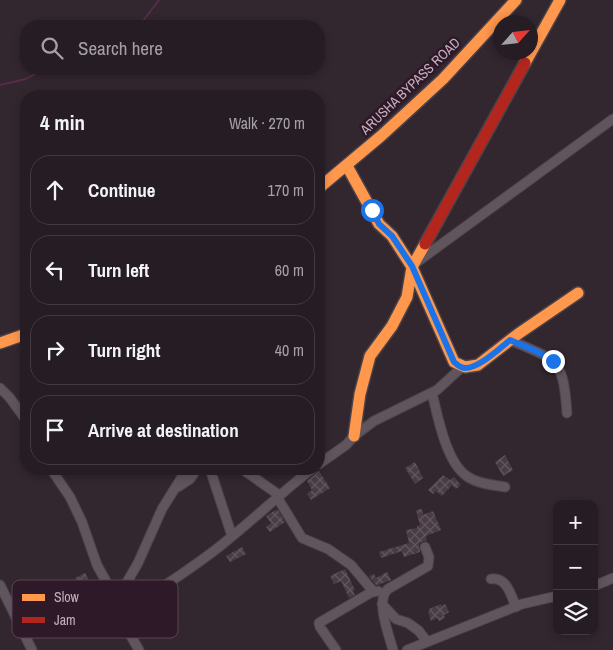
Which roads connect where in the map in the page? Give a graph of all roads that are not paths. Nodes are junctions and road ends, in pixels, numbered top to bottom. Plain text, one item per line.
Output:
1 (516, 0) edge
2 (560, 0) edge
3 (613, 119) edge
4 (347, 166) junction
5 (325, 183) edge
6 (412, 266) junction
7 (578, 293) dead end
8 (20, 336) edge
9 (510, 340) junction
10 (0, 343) edge
11 (461, 368) junction
12 (0, 388) edge
13 (432, 393) junction
14 (20, 410) edge
15 (567, 413) dead end
16 (354, 436) junction
17 (325, 460) edge
18 (55, 475) edge
19 (183, 475) edge
20 (193, 475) edge
21 (212, 475) edge
22 (250, 475) edge
23 (304, 475) edge
24 (506, 487) dead end
25 (174, 490) junction
26 (278, 496) junction
27 (232, 536) junction
28 (425, 547) dead end
29 (613, 578) edge
30 (491, 579) dead end
31 (105, 580) edge
32 (128, 580) edge
33 (174, 580) edge
34 (598, 584) edge
35 (0, 585) edge
36 (373, 591) junction
37 (384, 592) junction
38 (553, 597) edge
39 (382, 604) junction
40 (516, 607) junction
41 (12, 609) edge
42 (26, 638) edge
43 (132, 638) edge
44 (427, 642) junction
45 (32, 650) edge
46 (139, 650) edge
47 (336, 650) edge
48 (392, 650) edge
49 (406, 650) edge

1 - 4 street, ARUSHA BYPASS ROAD
2 - 6 street
3 - 6 street
4 - 5 street, ARUSHA BYPASS ROAD
4 - 6 street
6 - 11 street
6 - 16 street
7 - 9 street
8 - 10 street
9 - 11 street
9 - 15 street
11 - 13 street
12 - 14 street
13 - 16 street
13 - 24 street
16 - 17 street
18 - 31 street
19 - 25 street
20 - 25 street
21 - 27 street
22 - 26 street
23 - 26 street
25 - 32 street
26 - 27 street
26 - 36 street
27 - 33 street
28 - 37 street
29 - 34 street
30 - 40 street
35 - 41 street
36 - 37 street
36 - 47 street
37 - 39 street
38 - 40 street
39 - 44 street
39 - 48 street
40 - 44 street
42 - 45 street
43 - 46 street
44 - 49 street

